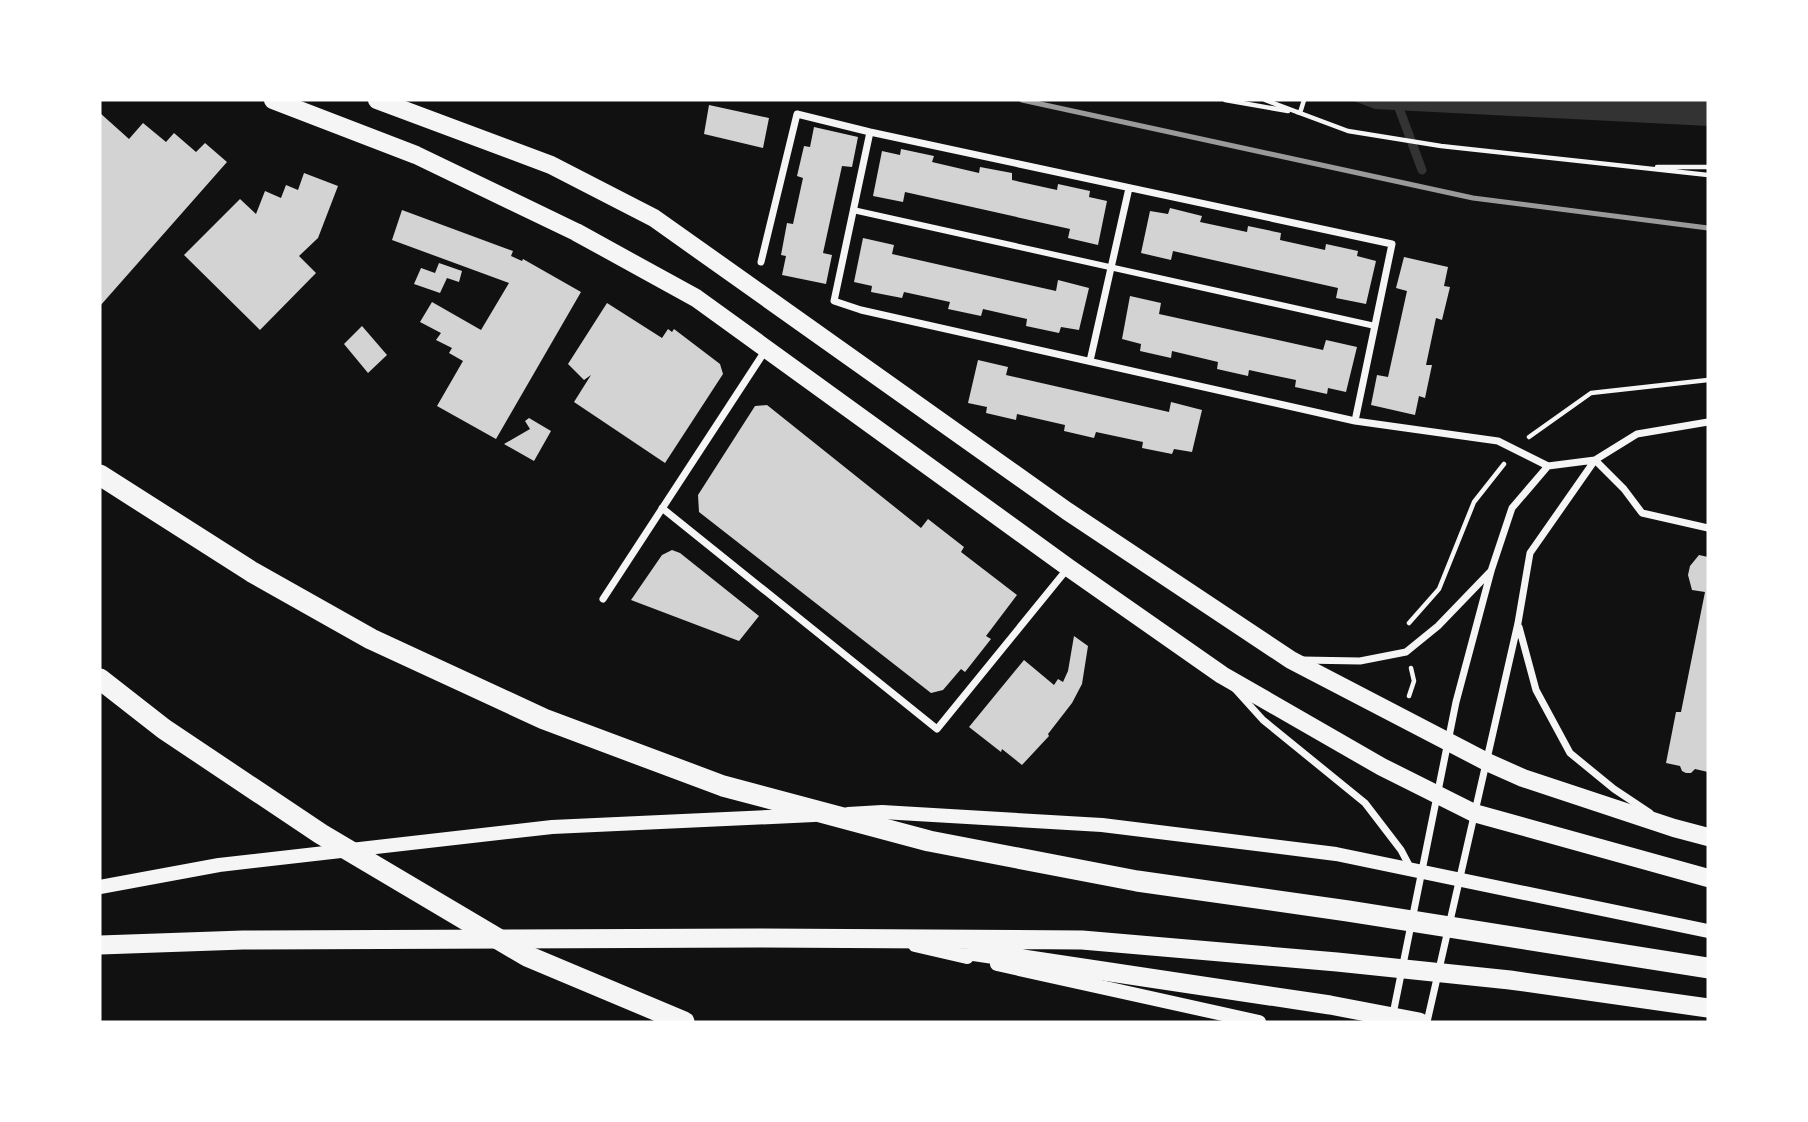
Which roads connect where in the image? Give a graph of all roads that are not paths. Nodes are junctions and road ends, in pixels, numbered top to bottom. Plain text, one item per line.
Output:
1 (273, 100) edge
2 (377, 100) edge
3 (870, 132) junction
4 (1129, 188) junction
5 (853, 211) junction
6 (761, 262) dead end
7 (1111, 268) junction
8 (1375, 326) junction
9 (767, 348) junction
10 (1090, 361) junction
11 (1355, 421) junction
12 (1708, 422) edge
13 (1594, 460) junction
14 (1548, 466) junction
15 (100, 475) edge
16 (662, 508) junction
17 (1708, 528) edge
18 (1069, 568) junction
19 (1491, 571) junction
20 (603, 599) dead end
21 (1518, 624) junction
22 (1291, 660) junction
23 (1222, 675) junction
24 (100, 678) edge
25 (1448, 741) junction
26 (1487, 762) junction
27 (1437, 794) junction
28 (1474, 813) junction
29 (1674, 828) junction
30 (1708, 837) edge
31 (1708, 878) edge
32 (1419, 886) junction
33 (100, 887) edge
34 (1708, 931) edge
35 (890, 939) junction
36 (100, 945) edge
37 (1708, 968) edge
38 (1708, 1009) edge
39 (684, 1022) edge
40 (1259, 1022) edge
41 (1391, 1022) edge
42 (1419, 1022) edge
43 (1427, 1022) edge

1 - 9 main road
2 - 22 main road
3 - 4 street
3 - 5 street
3 - 6 street
4 - 7 street
4 - 8 street
5 - 7 street
5 - 10 street
7 - 8 street
7 - 10 street
8 - 11 street
9 - 16 street
9 - 18 main road
10 - 11 street
11 - 14 street
12 - 13 street
13 - 14 street
13 - 17 street
13 - 21 street
14 - 19 street
15 - 37 highway
16 - 18 street
16 - 20 street
18 - 23 main road
19 - 22 street
19 - 25 street
21 - 26 street
21 - 29 street
22 - 25 main road
23 - 27 main road
23 - 32 street
24 - 39 highway
25 - 26 main road
25 - 27 street
26 - 28 street
26 - 29 main road
27 - 28 main road
27 - 32 street
28 - 31 main road
28 - 43 street
29 - 30 main road
32 - 41 street
33 - 34 main road
35 - 36 highway
35 - 38 highway
35 - 40 main road
35 - 42 highway

